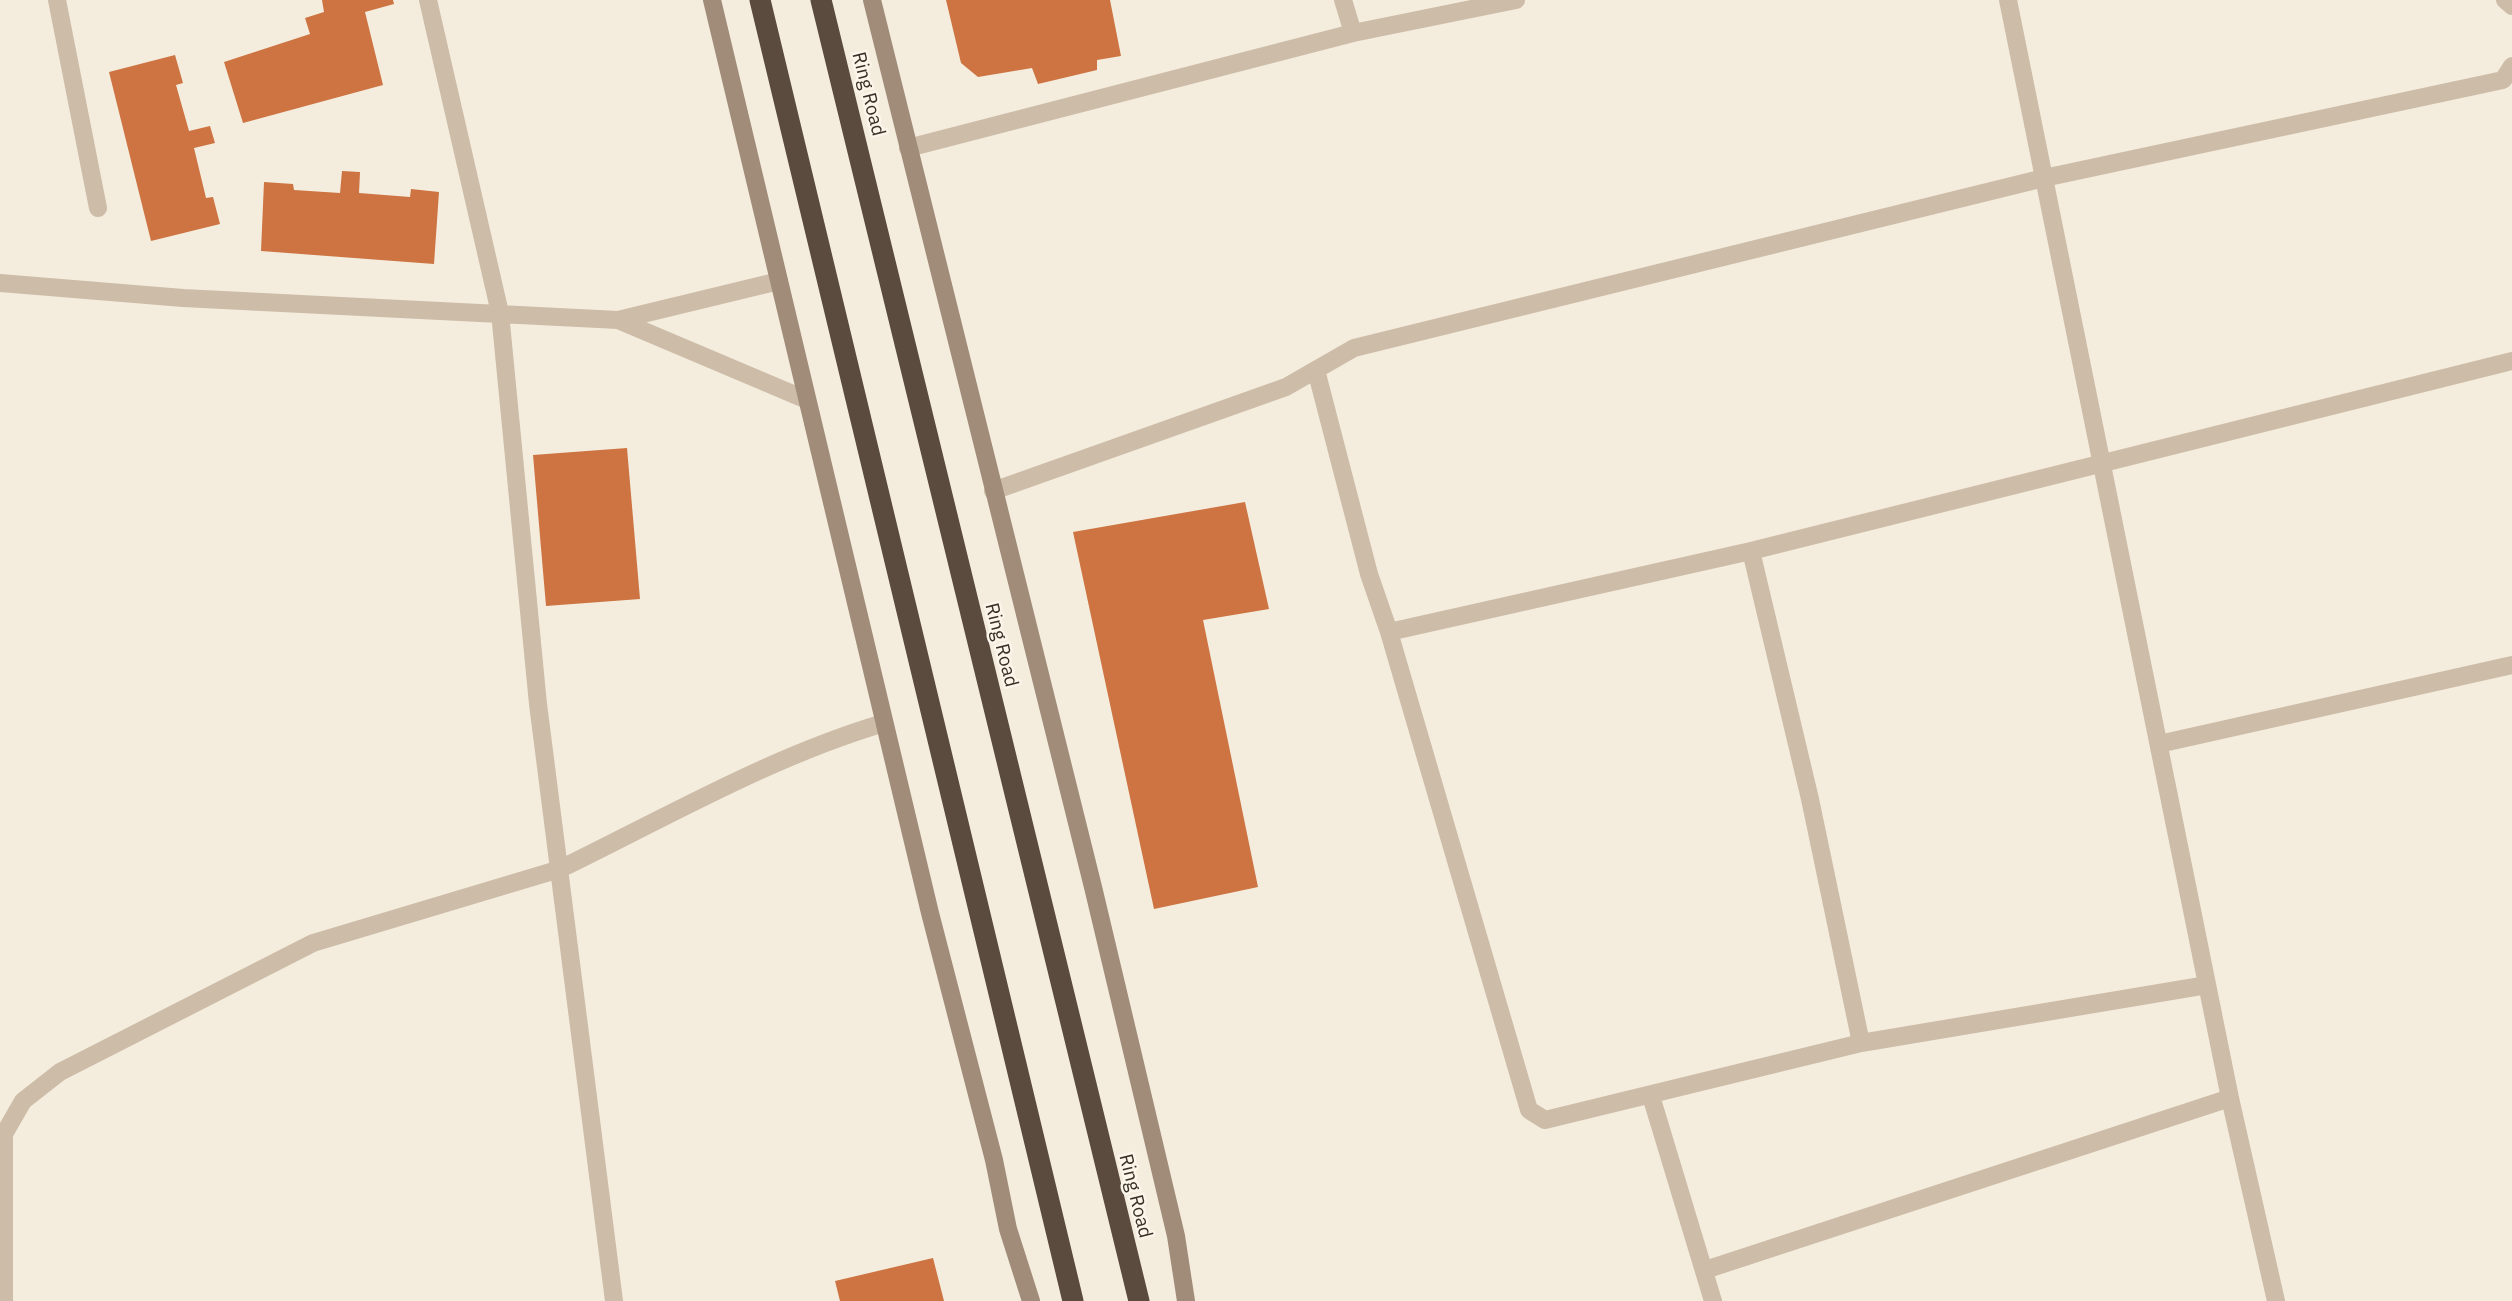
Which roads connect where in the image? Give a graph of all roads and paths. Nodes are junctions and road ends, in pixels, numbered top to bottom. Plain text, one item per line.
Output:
1 (57, 0) edge
2 (428, 0) edge
3 (712, 0) edge
4 (760, 0) edge
5 (821, 0) edge
6 (872, 0) edge
7 (1343, 0) edge
8 (1516, 0) edge
9 (2008, 0) edge
10 (2505, 0) edge
11 (2512, 6) edge
12 (1353, 33) junction
13 (2509, 80) edge
14 (908, 148) junction
15 (2044, 178) junction
16 (98, 208) dead end
17 (779, 281) junction
18 (0, 283) edge
19 (500, 313) junction
20 (618, 320) junction
21 (2512, 361) edge
22 (1317, 370) junction
23 (807, 400) junction
24 (2102, 465) junction
25 (993, 491) junction
26 (1751, 551) junction
27 (1389, 632) junction
28 (2512, 665) edge
29 (884, 723) junction
30 (2158, 744) junction
31 (560, 869) junction
32 (2207, 985) junction
33 (1861, 1043) junction
34 (1651, 1096) junction
35 (2230, 1098) junction
36 (1705, 1270) junction
37 (4, 1301) edge
38 (614, 1301) edge
39 (1031, 1301) edge
40 (1073, 1301) edge
41 (1139, 1301) edge
42 (1186, 1301) edge
43 (1713, 1301) edge
44 (2276, 1301) edge

1 - 16 street
2 - 19 street
3 - 17 street
4 - 40 highway
5 - 41 highway, Ring Road
6 - 14 street
7 - 12 street
8 - 12 street
9 - 15 street
10 - 11 street
12 - 14 street
13 - 15 street
14 - 25 street
15 - 22 street
15 - 24 street
17 - 20 street
17 - 23 street
18 - 19 street
19 - 20 street
19 - 31 street
20 - 23 street
21 - 24 street
22 - 25 street
22 - 27 street
23 - 29 street
24 - 26 street
24 - 30 street
25 - 42 street
26 - 27 street
26 - 33 street
27 - 34 street
28 - 30 street
29 - 31 street
29 - 39 street
30 - 32 street
31 - 37 street
31 - 38 street
32 - 33 street
32 - 35 street
33 - 34 street
34 - 36 street
35 - 36 street
35 - 44 street
36 - 43 street

